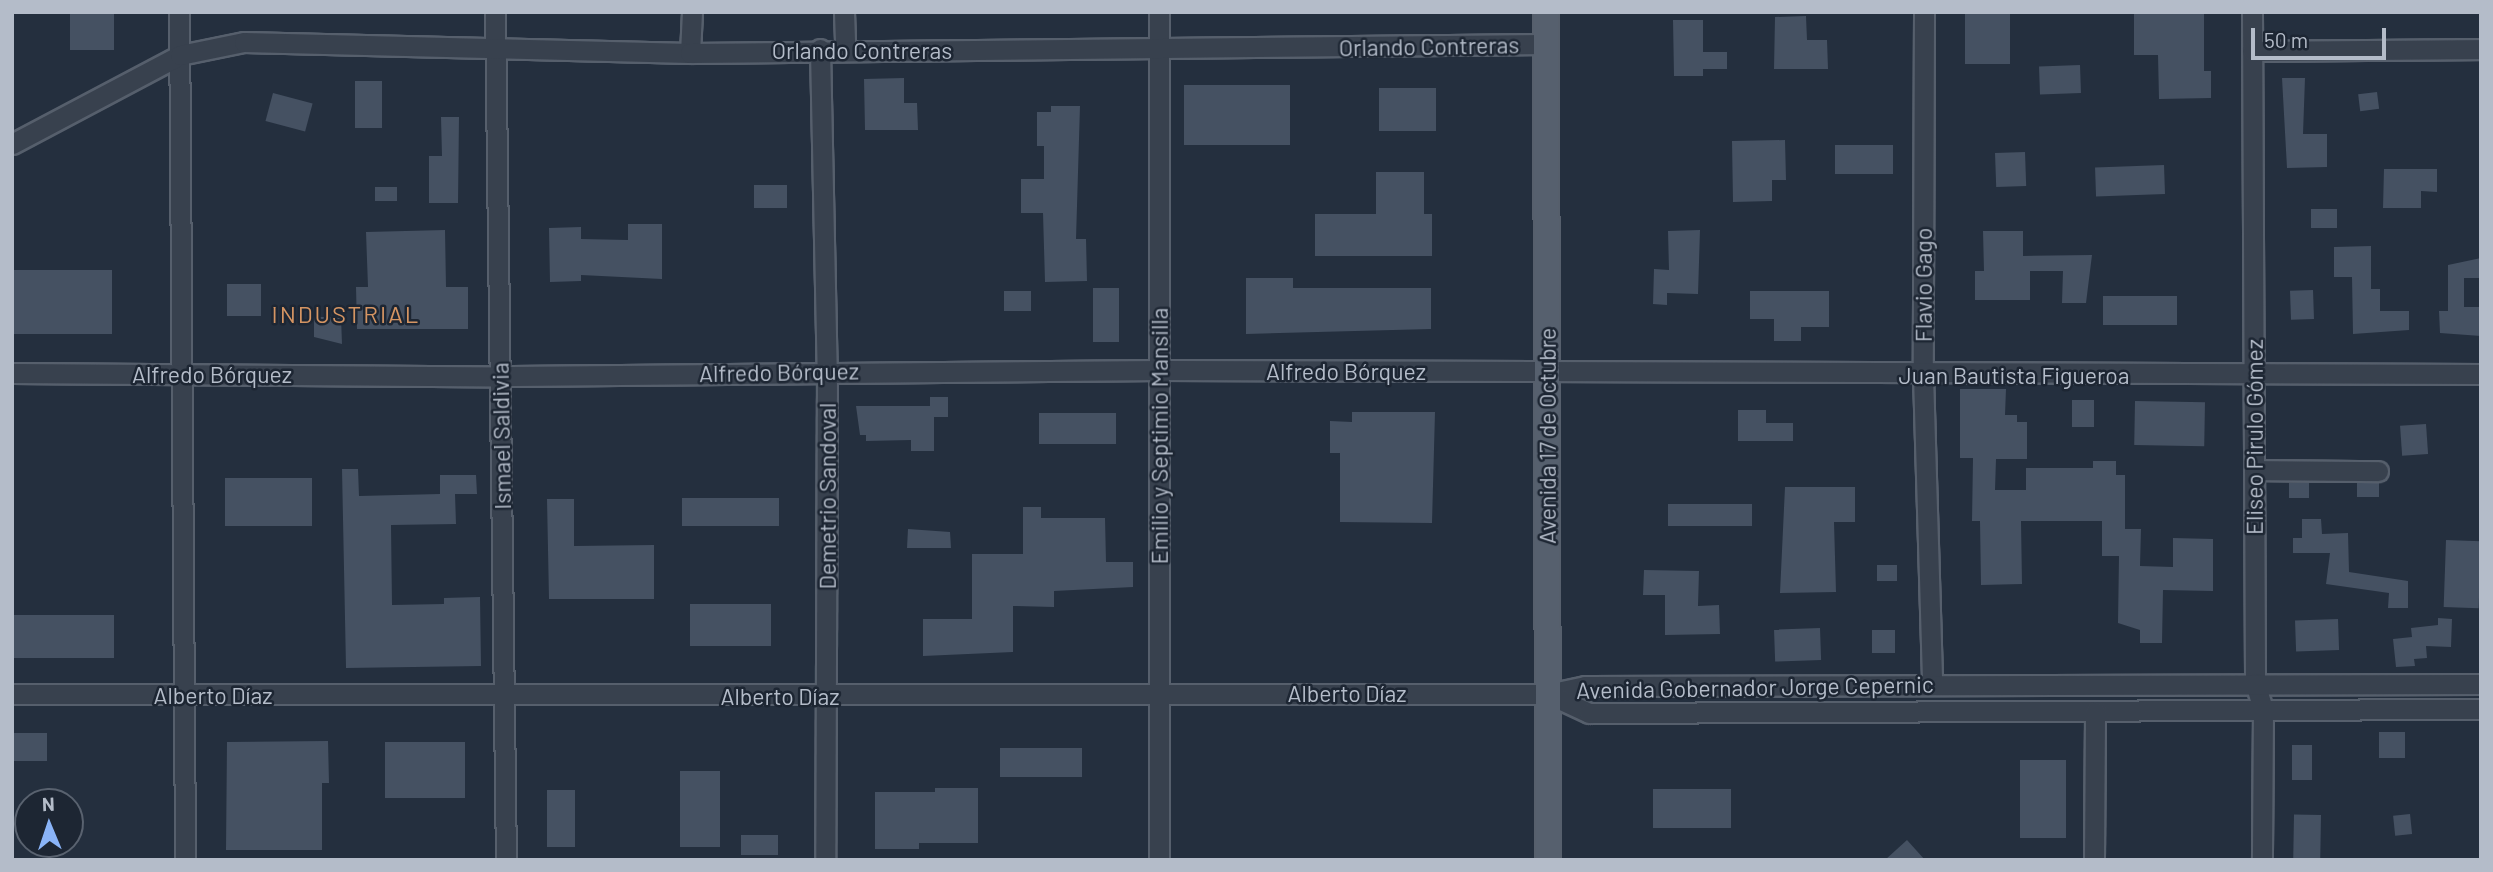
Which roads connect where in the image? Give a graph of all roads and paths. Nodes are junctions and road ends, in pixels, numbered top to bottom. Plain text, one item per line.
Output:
1 (179, 12) edge
2 (495, 12) edge
3 (692, 12) edge
4 (844, 12) edge
5 (1158, 12) edge
6 (1546, 12) edge
7 (1924, 12) edge
8 (2252, 12) edge
9 (1545, 44) junction
10 (496, 47) junction
11 (820, 49) junction
12 (845, 49) junction
13 (2481, 49) edge
14 (1159, 50) junction
15 (2252, 51) junction
16 (690, 53) junction
17 (180, 55) junction
18 (12, 144) edge
19 (1160, 370) junction
20 (827, 372) junction
21 (1547, 372) junction
22 (12, 373) edge
23 (183, 374) junction
24 (2481, 374) edge
25 (1923, 375) junction
26 (500, 376) junction
27 (2253, 376) junction
28 (2254, 470) junction
29 (2378, 471) dead end
30 (1932, 683) junction
31 (2255, 683) junction
32 (2481, 684) edge
33 (1158, 692) junction
34 (12, 694) edge
35 (1548, 694) junction
36 (184, 695) junction
37 (504, 695) junction
38 (827, 696) junction
39 (2263, 709) junction
40 (2481, 709) edge
41 (2095, 710) junction
42 (185, 860) edge
43 (506, 860) edge
44 (825, 860) edge
45 (1159, 860) edge
46 (1548, 860) edge
47 (2094, 860) edge
48 (2262, 860) edge

1 - 17 street
2 - 10 street, Ismael Saldivia
3 - 16 street
4 - 12 street
5 - 14 street, Emilio y Septimio Mansilla
6 - 9 main road, Avenida 17 de Octubre
7 - 25 street, Flavio Gago
8 - 15 street, Eliseo Pirulo Gómez
9 - 14 street, Orlando Contreras
9 - 21 main road, Avenida 17 de Octubre
10 - 16 street, Orlando Contreras
10 - 17 street, Orlando Contreras
10 - 26 street, Ismael Saldivia
11 - 12 street, Orlando Contreras
11 - 16 street, Orlando Contreras
11 - 20 street, Demetrio Sandoval
12 - 14 street, Orlando Contreras
13 - 15 street
14 - 19 street, Emilio y Septimio Mansilla
15 - 27 street, Eliseo Pirulo Gómez
17 - 18 street, Orlando Contreras
17 - 23 street
19 - 20 street, Alfredo Bórquez
19 - 21 street, Alfredo Bórquez
19 - 33 street, Emilio y Septimio Mansilla
20 - 26 street, Alfredo Bórquez
20 - 38 street, Demetrio Sandoval
21 - 25 street, Juan Bautista Figueroa
21 - 35 main road, Avenida 17 de Octubre
22 - 23 street, Alfredo Bórquez
23 - 26 street, Alfredo Bórquez
23 - 36 street
24 - 27 street, Juan Bautista Figueroa
25 - 27 street, Juan Bautista Figueroa
25 - 30 street, Flavio Gago
26 - 37 street, Ismael Saldivia
27 - 28 street, Eliseo Pirulo Gómez
28 - 29 street
28 - 31 street, Eliseo Pirulo Gómez
30 - 31 street, Avenida Gobernador Jorge Cepernic
30 - 35 street, Avenida Gobernador Jorge Cepernic
31 - 32 street, Avenida Gobernador Jorge Cepernic
31 - 39 street, Eliseo Pirulo Gómez
33 - 35 street, Alberto Díaz
33 - 38 street, Alberto Díaz
33 - 45 street, Emilio y Septimio Mansilla
34 - 36 street, Alberto Díaz
35 - 41 street, Avenida Gobernador Jorge Cepernic
35 - 46 main road, Avenida 17 de Octubre
36 - 37 street, Alberto Díaz
36 - 42 street
37 - 38 street, Alberto Díaz
37 - 43 street, Ismael Saldivia
38 - 44 street, Demetrio Sandoval
39 - 40 street, Avenida Gobernador Jorge Cepernic
39 - 41 street, Avenida Gobernador Jorge Cepernic
39 - 48 street, Eliseo Pirulo Gómez
41 - 47 street

